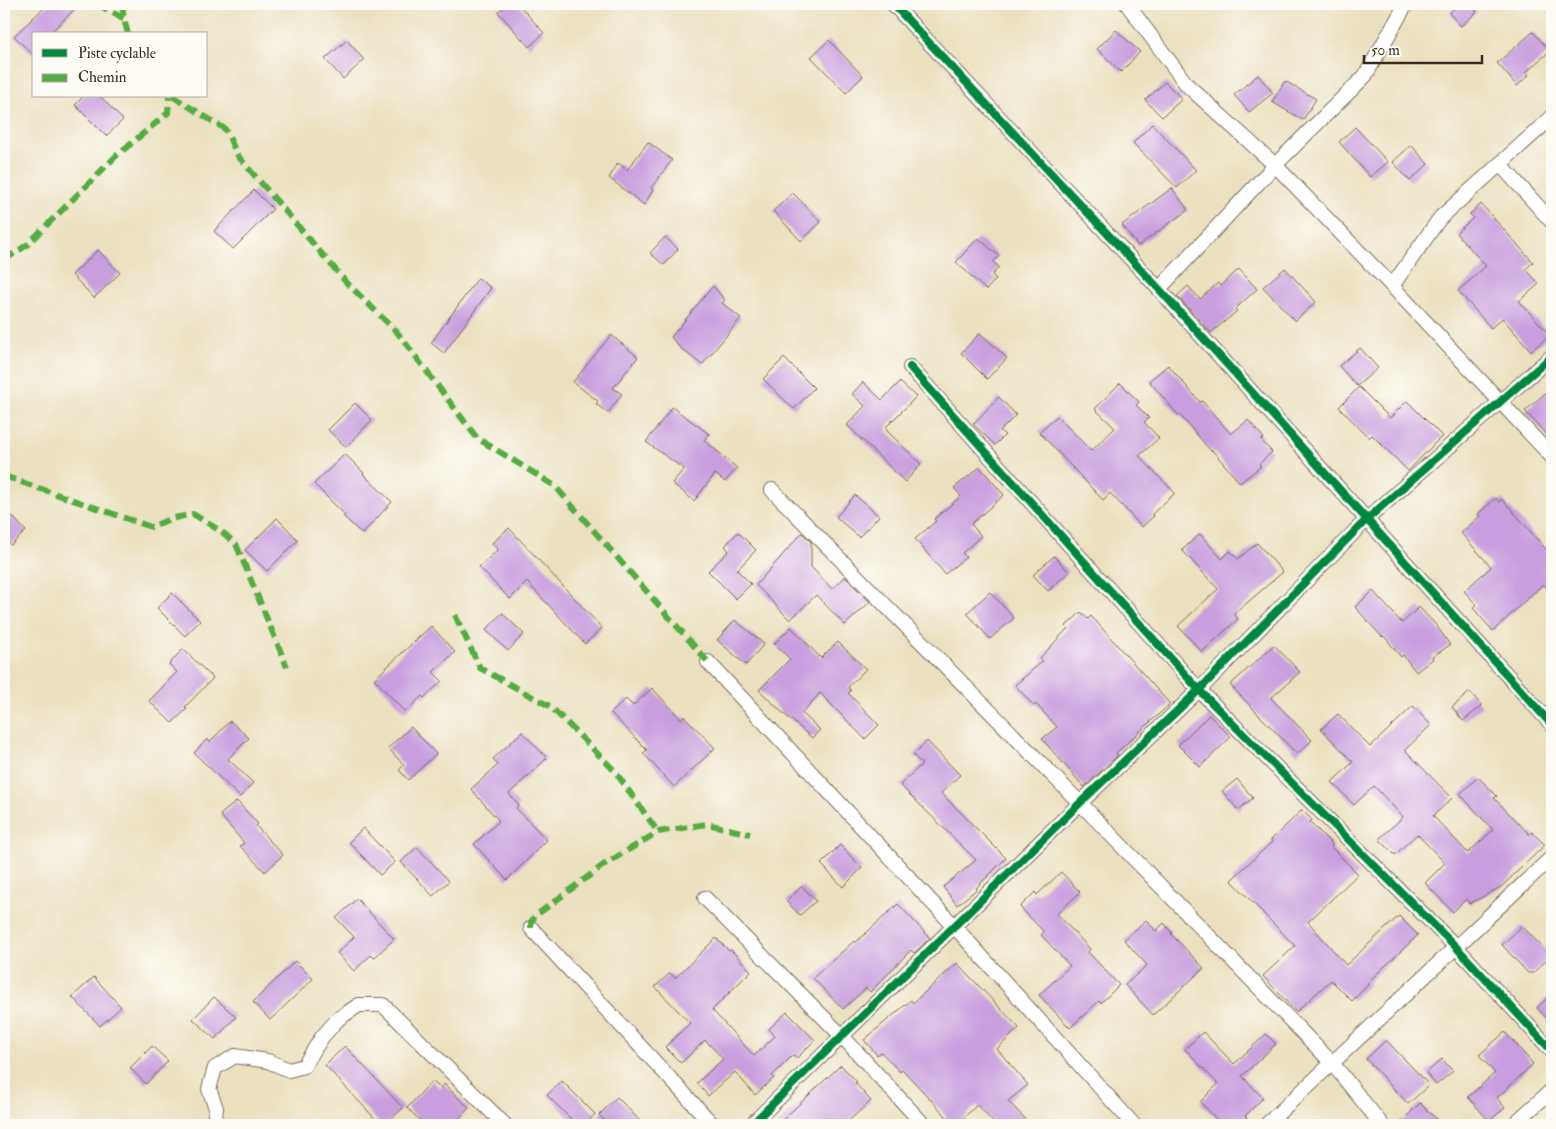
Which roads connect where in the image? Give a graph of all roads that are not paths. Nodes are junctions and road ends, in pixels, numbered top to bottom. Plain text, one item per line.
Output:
1 (893, 4) edge
2 (1126, 4) edge
3 (1406, 4) edge
4 (1552, 117) edge
5 (1500, 164) junction
6 (1275, 165) junction
7 (1552, 222) edge
8 (1392, 286) junction
9 (1159, 289) junction
10 (1552, 356) edge
11 (910, 367) dead end
12 (1501, 402) junction
13 (1552, 457) edge
14 (772, 490) dead end
15 (1366, 520) junction
16 (708, 662) dead end
17 (1199, 690) junction
18 (1552, 725) edge
19 (1080, 803) junction
20 (1552, 857) edge
21 (705, 898) dead end
22 (954, 926) junction
23 (531, 928) dead end
24 (1456, 947) junction
25 (842, 1036) junction
26 (1552, 1051) edge
27 (1332, 1063) junction
28 (1552, 1090) edge
29 (214, 1125) edge
30 (506, 1125) edge
31 (713, 1125) edge
32 (751, 1125) edge
33 (924, 1125) edge
34 (1134, 1125) edge
35 (1266, 1125) edge
36 (1382, 1125) edge
37 (1513, 1125) edge

1 - 9 street
2 - 6 street
3 - 6 street
4 - 5 street
5 - 7 street
5 - 8 street
6 - 8 street
6 - 9 street
8 - 12 street
9 - 15 street
10 - 12 street
11 - 17 street
12 - 13 street
12 - 15 street
14 - 19 street
15 - 17 street
15 - 18 street
16 - 22 street
17 - 19 street
17 - 24 street
19 - 22 street
19 - 27 street
20 - 24 street
21 - 25 street
22 - 25 street
22 - 34 street
23 - 31 street
24 - 26 street
24 - 27 street
25 - 32 street
25 - 33 street
27 - 35 street
27 - 36 street
28 - 37 street
29 - 30 street

